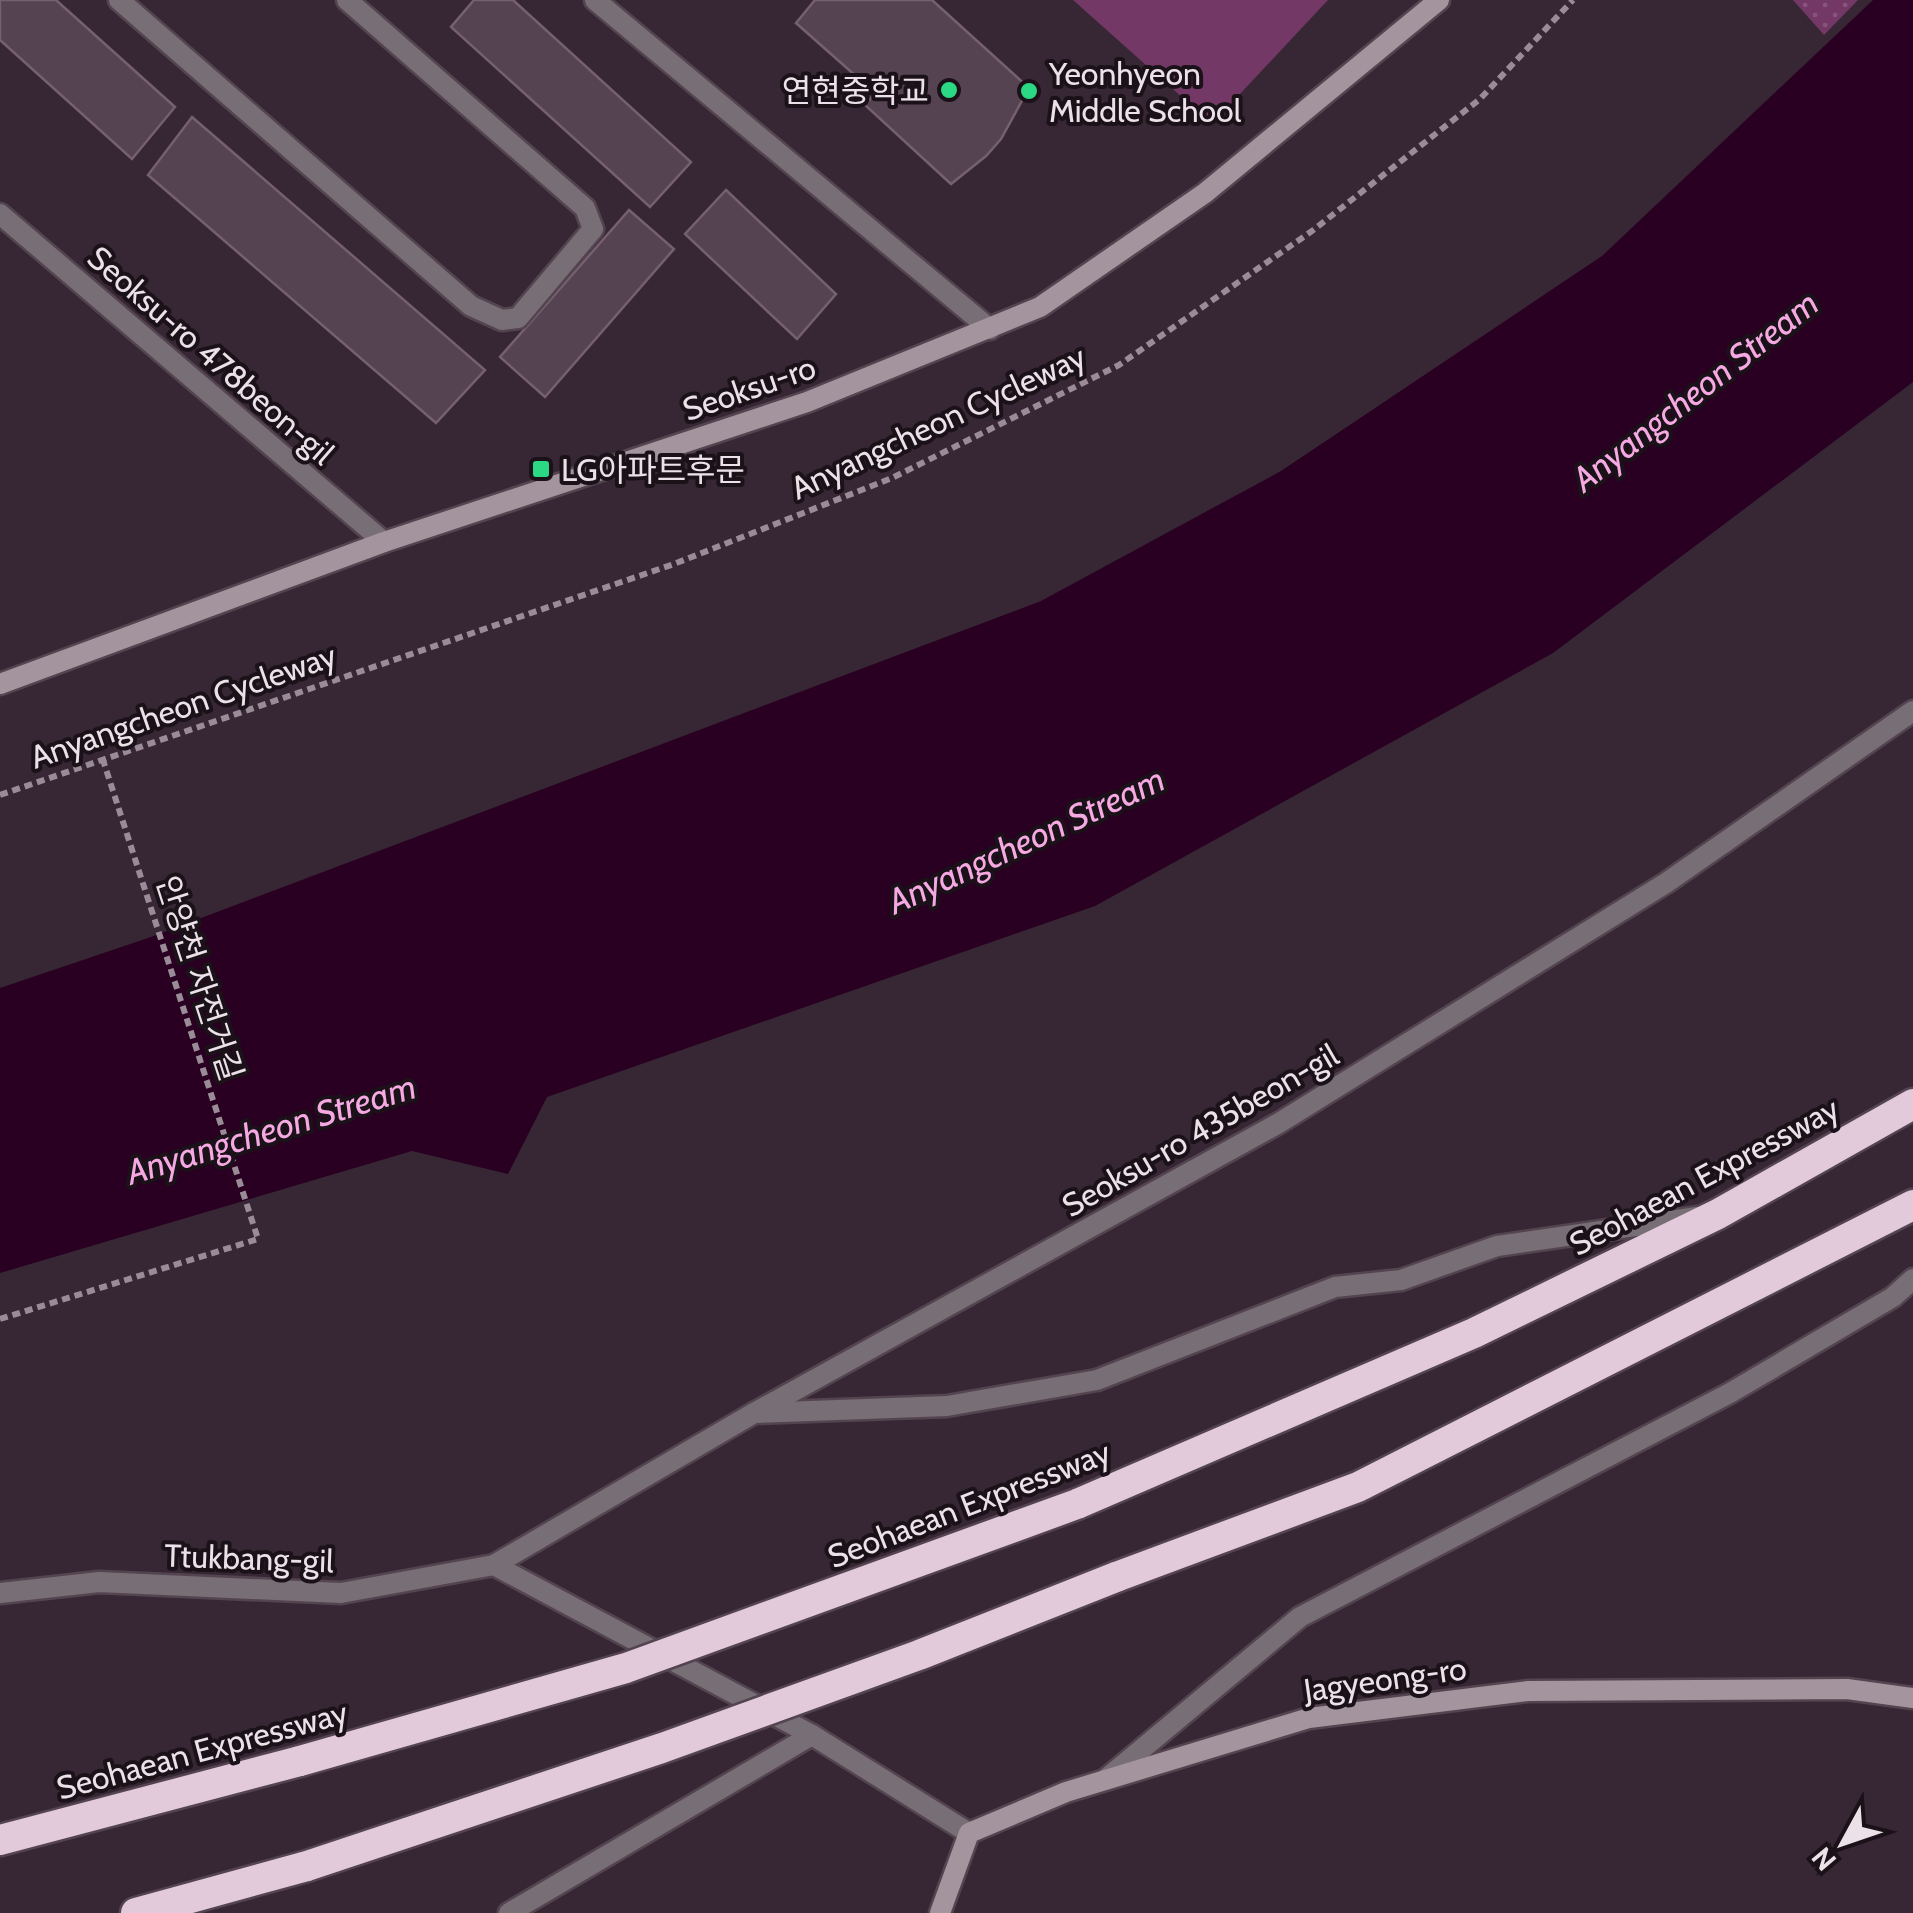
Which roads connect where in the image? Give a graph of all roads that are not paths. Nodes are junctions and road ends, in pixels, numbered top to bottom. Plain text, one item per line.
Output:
1 (119, 0) edge
2 (347, 0) edge
3 (595, 0) edge
4 (1439, 0) edge
5 (0, 214) edge
6 (990, 329) junction
7 (384, 542) junction
8 (0, 684) edge
9 (1913, 711) edge
10 (1913, 1104) edge
11 (1913, 1205) edge
12 (1718, 1214) junction
13 (1913, 1279) edge
14 (754, 1412) junction
15 (494, 1565) junction
16 (0, 1592) edge
17 (1913, 1698) edge
18 (812, 1735) junction
19 (1104, 1780) junction
20 (969, 1832) junction
21 (0, 1840) edge
22 (136, 1913) edge
23 (509, 1913) edge
24 (940, 1913) edge

1 - 2 street
3 - 6 street
4 - 6 street, Seoksu-ro
5 - 7 street, Seoksu-ro 478beon-gil
6 - 7 street, Seoksu-ro
7 - 8 street, Seoksu-ro
9 - 14 street, Seoksu-ro 435beon-gil
10 - 12 highway, Seohaean Expressway
11 - 22 highway, bridge
12 - 14 street
12 - 21 highway, Seohaean Expressway, bridge
13 - 19 street
14 - 15 street, Seoksu-ro 435beon-gil
15 - 16 street, Ttukbang-gil
15 - 18 street
17 - 19 street, Jagyeong-ro
18 - 20 street
18 - 23 street
19 - 20 street, Jagyeong-ro
20 - 24 street

